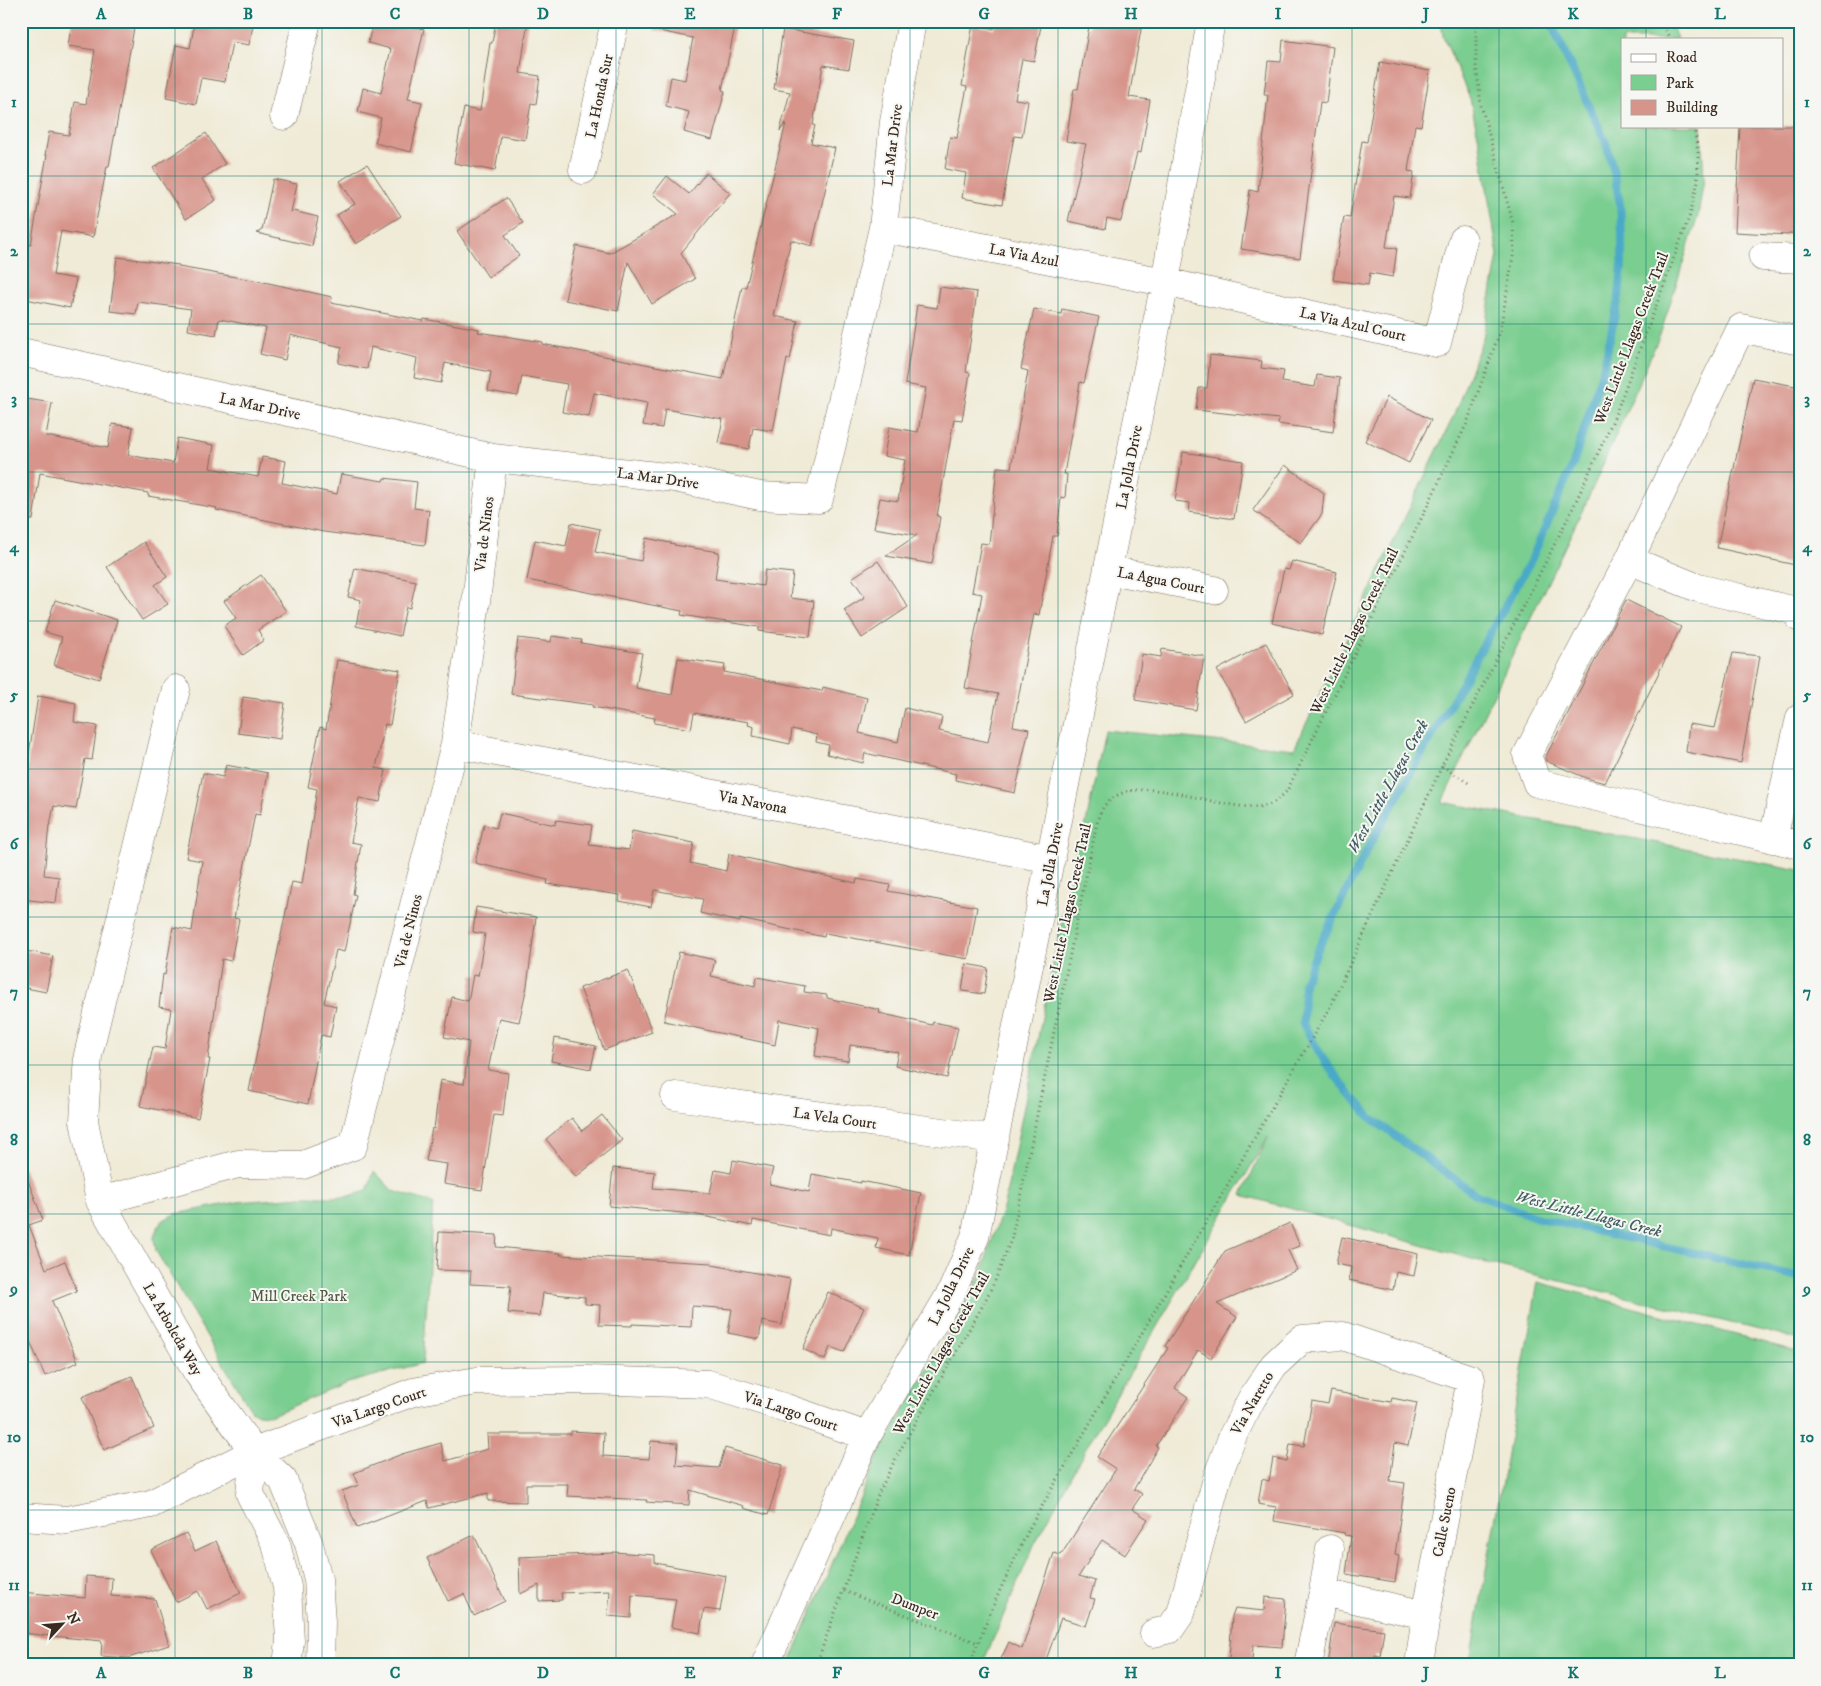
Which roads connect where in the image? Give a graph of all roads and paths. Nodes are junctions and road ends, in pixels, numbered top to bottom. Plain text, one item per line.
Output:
1 (307, 21) edge
2 (615, 21) edge
3 (912, 21) edge
4 (1211, 21) edge
5 (1476, 21) edge
6 (1661, 21) edge
7 (1670, 38) edge
8 (284, 116) dead end
9 (1694, 128) edge
10 (583, 170) dead end
11 (883, 228) junction
12 (1463, 240) dead end
13 (1763, 257) dead end
14 (1800, 259) edge
15 (1165, 282) junction
16 (1800, 340) edge
17 (21, 352) edge
18 (493, 458) junction
19 (1628, 560) junction
20 (1109, 570) junction
21 (1214, 590) dead end
22 (1800, 618) edge
23 (176, 689) dead end
24 (1800, 719) edge
25 (455, 744) junction
26 (1442, 766) junction
27 (1470, 784) dead end
28 (1773, 839) junction
29 (1800, 845) edge
30 (1051, 859) junction
31 (675, 1096) dead end
32 (996, 1139) junction
33 (100, 1201) junction
34 (1471, 1379) joint
35 (867, 1436) junction
36 (254, 1452) junction
37 (21, 1517) edge
38 (1330, 1548) dead end
39 (844, 1591) junction
40 (1322, 1592) junction
41 (1426, 1615) junction
42 (1154, 1633) dead end
43 (978, 1643) junction
44 (287, 1665) edge
45 (320, 1665) edge
46 (765, 1665) edge
47 (816, 1665) edge
48 (969, 1665) edge
49 (1308, 1665) edge
50 (1419, 1665) edge

1 - 8 street
2 - 10 street, La Honda Sur
3 - 11 street, La Mar Drive
4 - 15 street, La Jolla Drive
5 - 39 path, West Little Llagas Creek Trail
6 - 7 path
9 - 26 path, West Little Llagas Creek Trail
11 - 15 street, La Via Azul
11 - 18 street, La Mar Drive
12 - 15 street, La Via Azul Court
13 - 14 street
15 - 20 street, La Jolla Drive
16 - 19 street
17 - 18 street, La Mar Drive
18 - 25 street, Via de Ninos
19 - 22 street
19 - 28 street
20 - 21 street, La Agua Court
20 - 30 street, La Jolla Drive
23 - 33 street, La Arboleda Way
24 - 28 street
25 - 30 street, Via Navona
25 - 33 street, Via de Ninos
26 - 27 path
26 - 43 path, West Little Llagas Creek Trail
28 - 29 street
30 - 32 street, La Jolla Drive
31 - 32 street, La Vela Court
32 - 35 street, La Jolla Drive
33 - 36 street, La Arboleda Way
34 - 41 street, Calle Sueno
34 - 42 street, Via Naretto
35 - 36 street, Via Largo Court
35 - 46 street, La Jolla Drive
36 - 37 street, Via Largo Court
36 - 44 street
36 - 45 street, La Arboleda Way
38 - 40 street
39 - 43 path, Dumper
39 - 47 path, West Little Llagas Creek Trail
40 - 41 street
40 - 49 street
41 - 50 street, Calle Sueno
43 - 48 path, West Little Llagas Creek Trail

